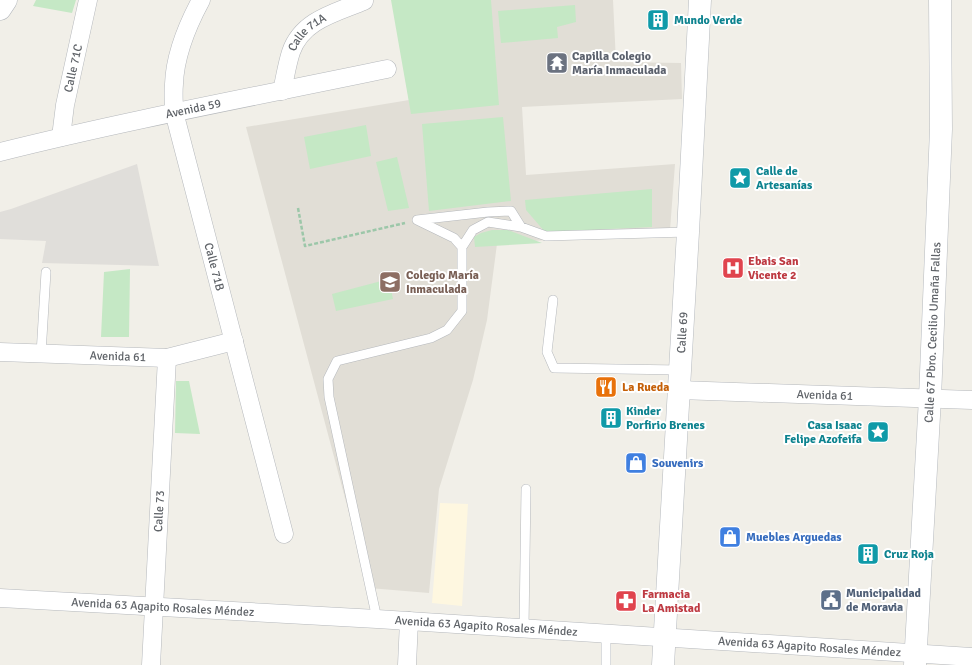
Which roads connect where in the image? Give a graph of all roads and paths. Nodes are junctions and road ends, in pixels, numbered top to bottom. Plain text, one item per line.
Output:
1 (6, 0) edge
2 (88, 0) edge
3 (201, 0) edge
4 (700, 0) edge
5 (940, 0) edge
6 (364, 1) edge
7 (0, 9) edge
8 (387, 69) dead end
9 (282, 91) junction
10 (174, 112) junction
11 (62, 137) junction
12 (0, 152) edge
13 (298, 208) dead end
14 (417, 220) junction
15 (521, 227) junction
16 (688, 232) junction
17 (462, 247) junction
18 (46, 272) dead end
19 (553, 300) dead end
20 (234, 341) junction
21 (0, 352) edge
22 (41, 354) junction
23 (167, 358) junction
24 (679, 380) junction
25 (930, 398) junction
26 (972, 400) edge
27 (526, 488) dead end
28 (284, 534) dead end
29 (0, 598) edge
30 (155, 606) junction
31 (377, 619) junction
32 (410, 621) junction
33 (524, 628) junction
34 (606, 633) junction
35 (665, 637) junction
36 (972, 657) edge
37 (916, 659) edge
38 (151, 665) edge
39 (407, 665) edge
40 (606, 665) edge
41 (663, 665) edge

1 - 7 main road
2 - 11 street, Calle 71C
3 - 10 street, Calle 71B
4 - 16 main road, Calle 69
5 - 25 main road, Calle 67 Pbro. Cecilio Umaña Fallas
6 - 9 street, Calle 71A
8 - 9 street, Avenida 59
9 - 10 street, Avenida 59
10 - 11 street, Avenida 59
10 - 20 street, Calle 71B
11 - 12 street, Avenida 59
13 - 14 path
14 - 15 lane
14 - 17 lane
15 - 16 lane
15 - 17 lane
16 - 24 main road, Calle 69
17 - 31 lane
18 - 22 lane
19 - 24 lane, Avenida 61
20 - 23 street, Avenida 61
20 - 28 street, Calle 71B
21 - 22 street, Avenida 61
22 - 23 street, Avenida 61
23 - 30 street, Calle 73
24 - 25 street, Avenida 61
24 - 35 main road, Calle 69
25 - 26 street, Avenida 61
25 - 37 main road, Calle 67 Pbro. Cecilio Umaña Fallas
27 - 33 lane
29 - 30 street, Avenida 63 Agapito Rosales Méndez
30 - 31 street, Avenida 63 Agapito Rosales Méndez
30 - 38 street, Calle 73
31 - 32 street, Avenida 63 Agapito Rosales Méndez
32 - 33 street, Avenida 63 Agapito Rosales Méndez
32 - 39 street
33 - 34 street, Avenida 63 Agapito Rosales Méndez
34 - 35 street, Avenida 63 Agapito Rosales Méndez
34 - 40 lane
35 - 37 street, Avenida 63 Agapito Rosales Méndez
35 - 41 main road, Calle 69
36 - 37 street, Avenida 63 Agapito Rosales Méndez

